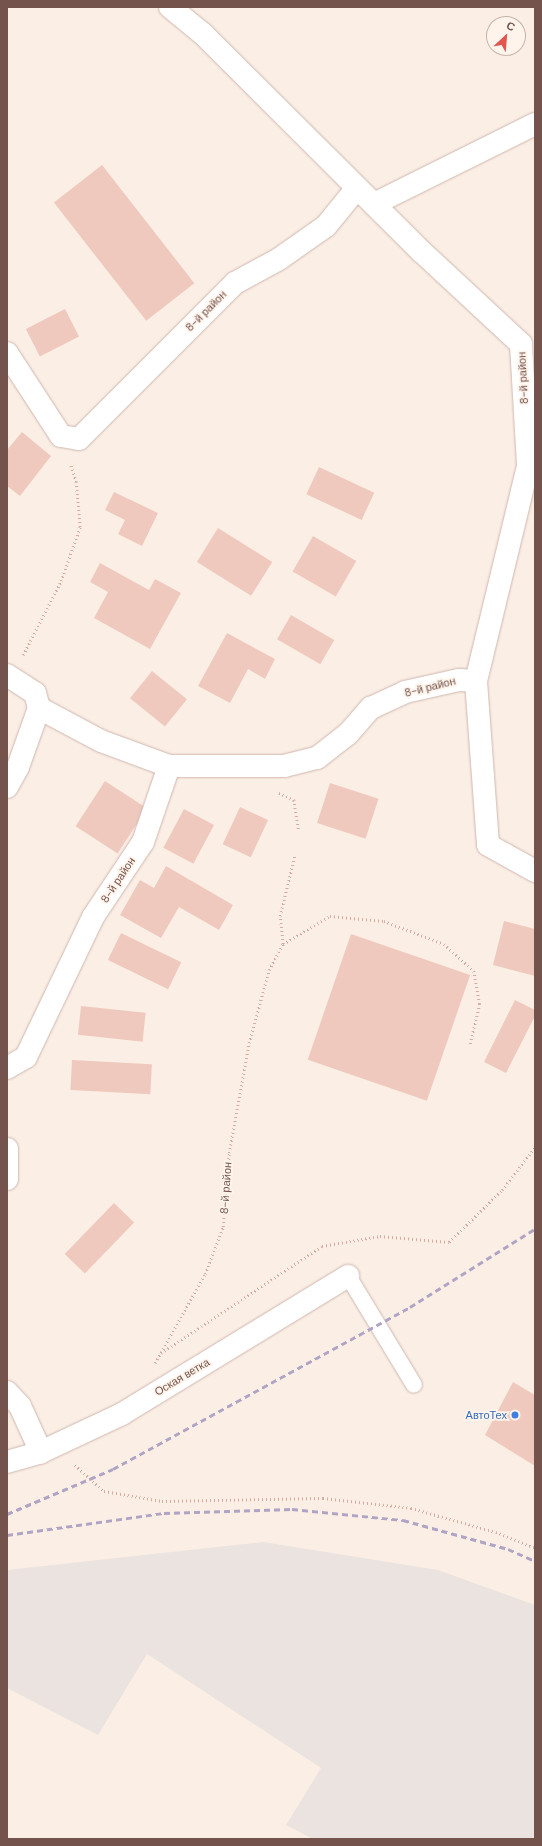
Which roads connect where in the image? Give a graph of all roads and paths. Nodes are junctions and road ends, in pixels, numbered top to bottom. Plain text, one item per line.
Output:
1 (170, 7) edge
2 (535, 124) edge
3 (357, 188) junction
4 (374, 204) junction
5 (528, 343) edge
6 (7, 353) edge
7 (61, 436) junction
8 (9, 676) edge
9 (476, 681) junction
10 (38, 708) junction
11 (169, 766) junction
12 (7, 787) edge
13 (295, 854) dead end
14 (535, 871) edge
15 (283, 944) junction
16 (470, 1046) dead end
17 (7, 1068) edge
18 (7, 1149) edge
19 (7, 1179) edge
20 (348, 1276) joint
21 (153, 1365) dead end
22 (414, 1385) dead end
23 (7, 1392) edge
24 (47, 1449) junction
25 (7, 1462) edge
26 (535, 1548) edge

1 - 3 street, 8-й район
2 - 4 street
3 - 4 street, 8-й район
3 - 7 street, 8-й район
4 - 5 street, 8-й район
5 - 9 street, 8-й район
6 - 7 street
7 - 8 path
8 - 10 street
9 - 11 street, 8-й район
9 - 14 street, 8-й район
10 - 11 street, 8-й район
10 - 12 street
11 - 17 street, 8-й район
13 - 15 path
15 - 16 path
15 - 21 path, 8-й район
18 - 19 street
20 - 22 lane
20 - 24 street, Оская ветка
23 - 24 street
24 - 25 street, Оская ветка
24 - 26 path

